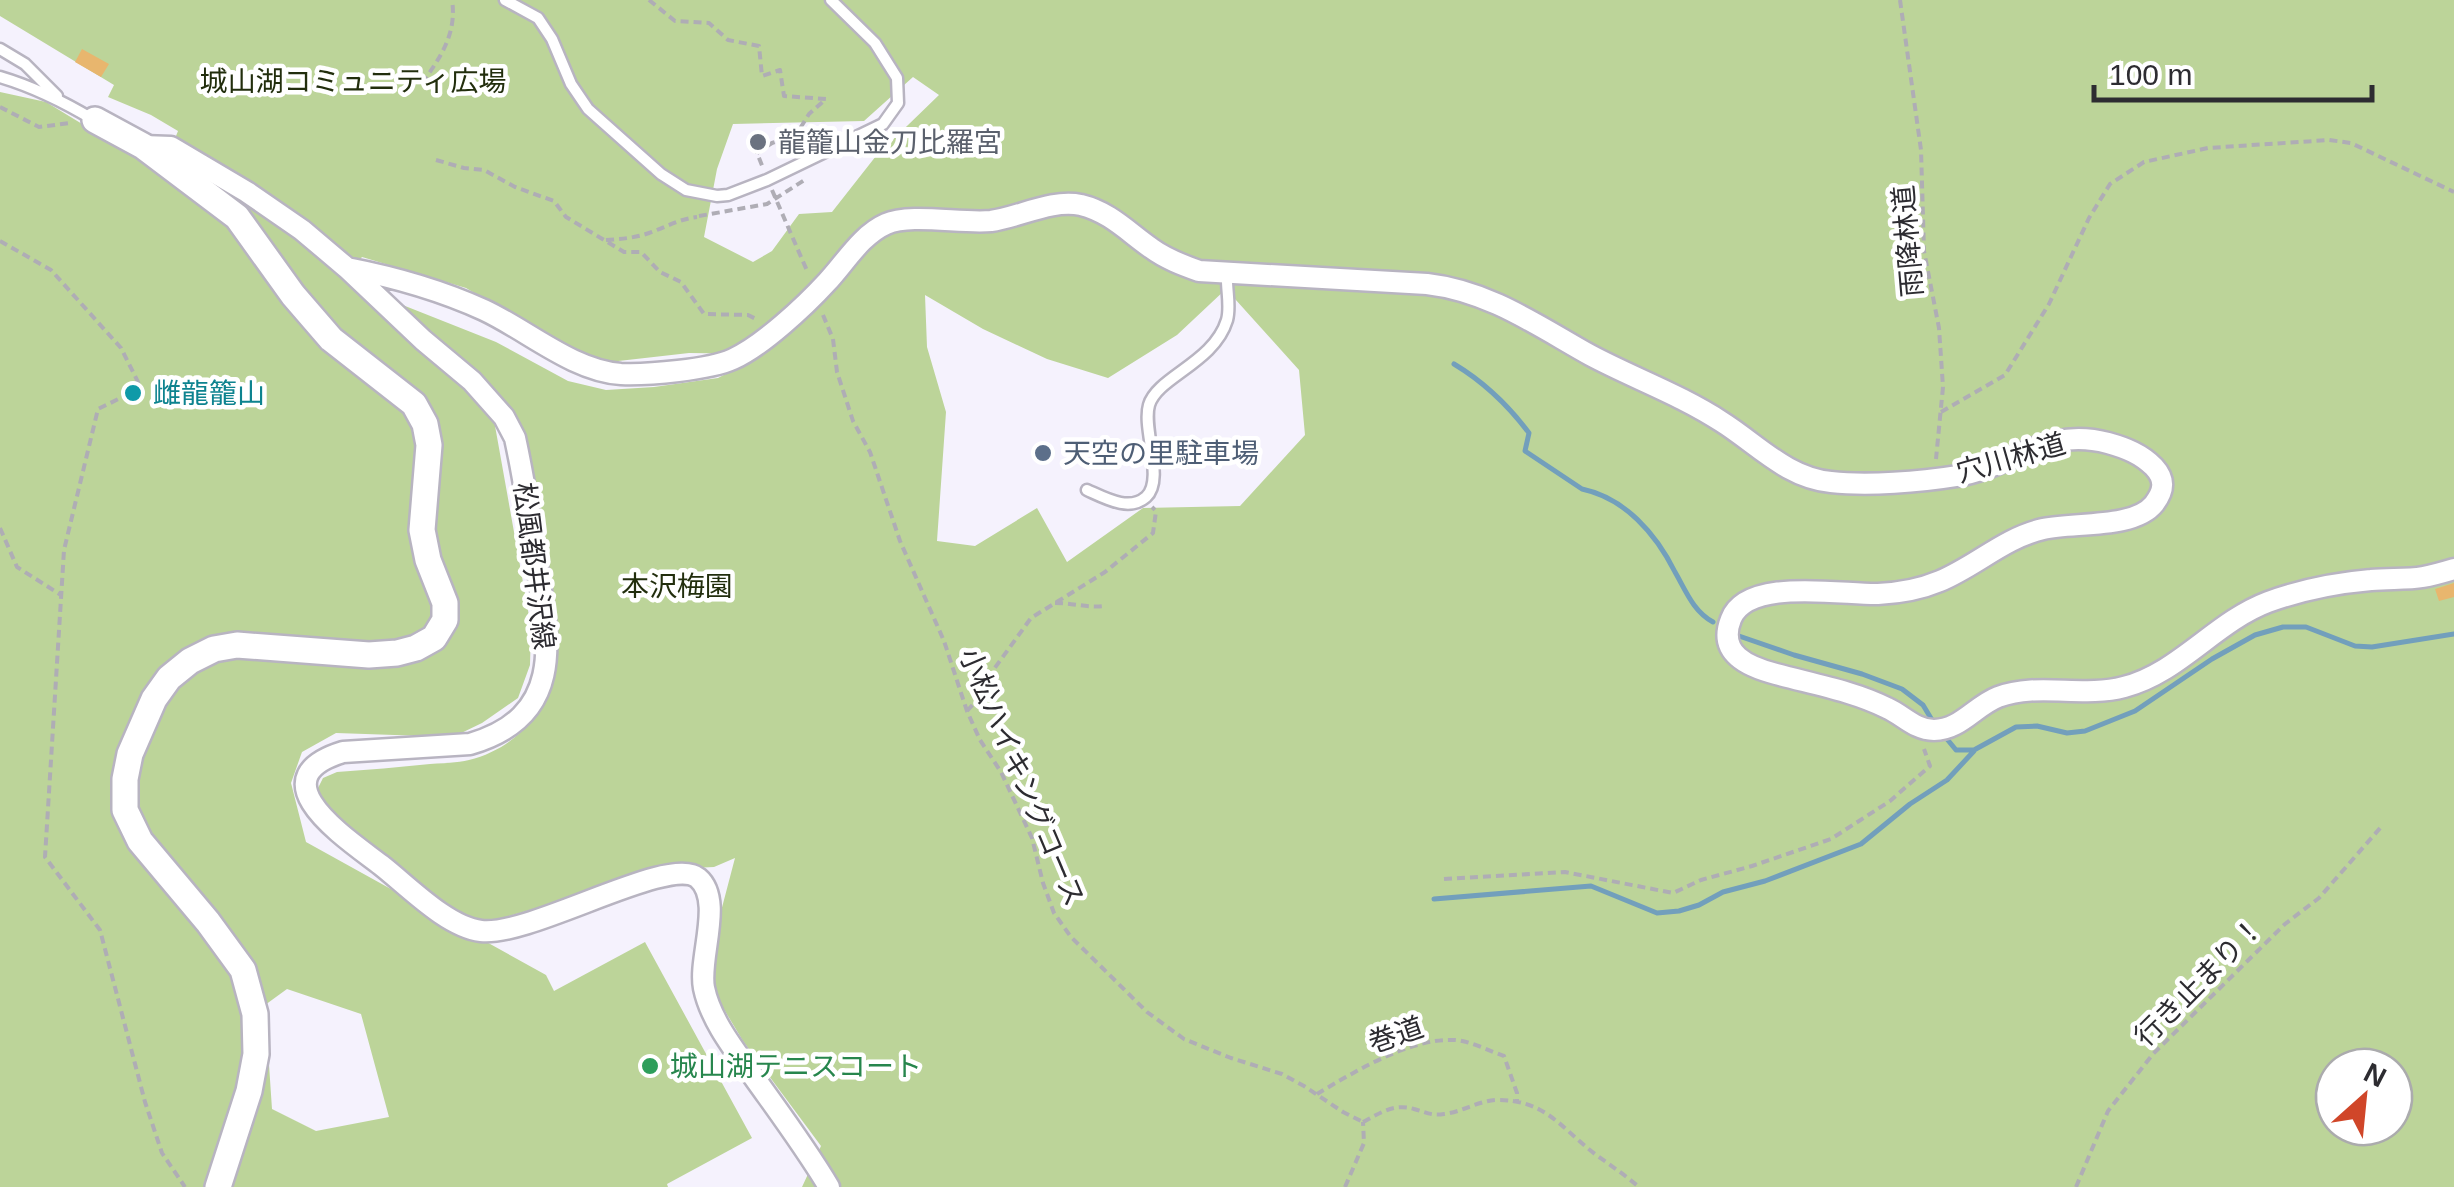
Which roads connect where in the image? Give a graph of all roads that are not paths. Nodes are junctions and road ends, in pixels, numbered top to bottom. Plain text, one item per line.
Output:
1 (506, 0) edge
2 (832, 0) edge
3 (0, 49) edge
4 (0, 77) edge
5 (60, 100) junction
6 (85, 121) joint
7 (143, 146) junction
8 (347, 268) junction
9 (1227, 274) junction
10 (1088, 490) dead end
11 (2454, 569) edge
12 (218, 1187) edge
13 (829, 1187) edge

1 - 2 lane
3 - 5 lane
4 - 5 lane
5 - 6 lane
6 - 7 street, 松風都井沢線
7 - 8 street, 松風都井沢線
7 - 12 street, 松風都井沢線
8 - 9 street, 穴川林道
8 - 13 street, 松風都井沢線
9 - 10 lane
9 - 11 street, 穴川林道

